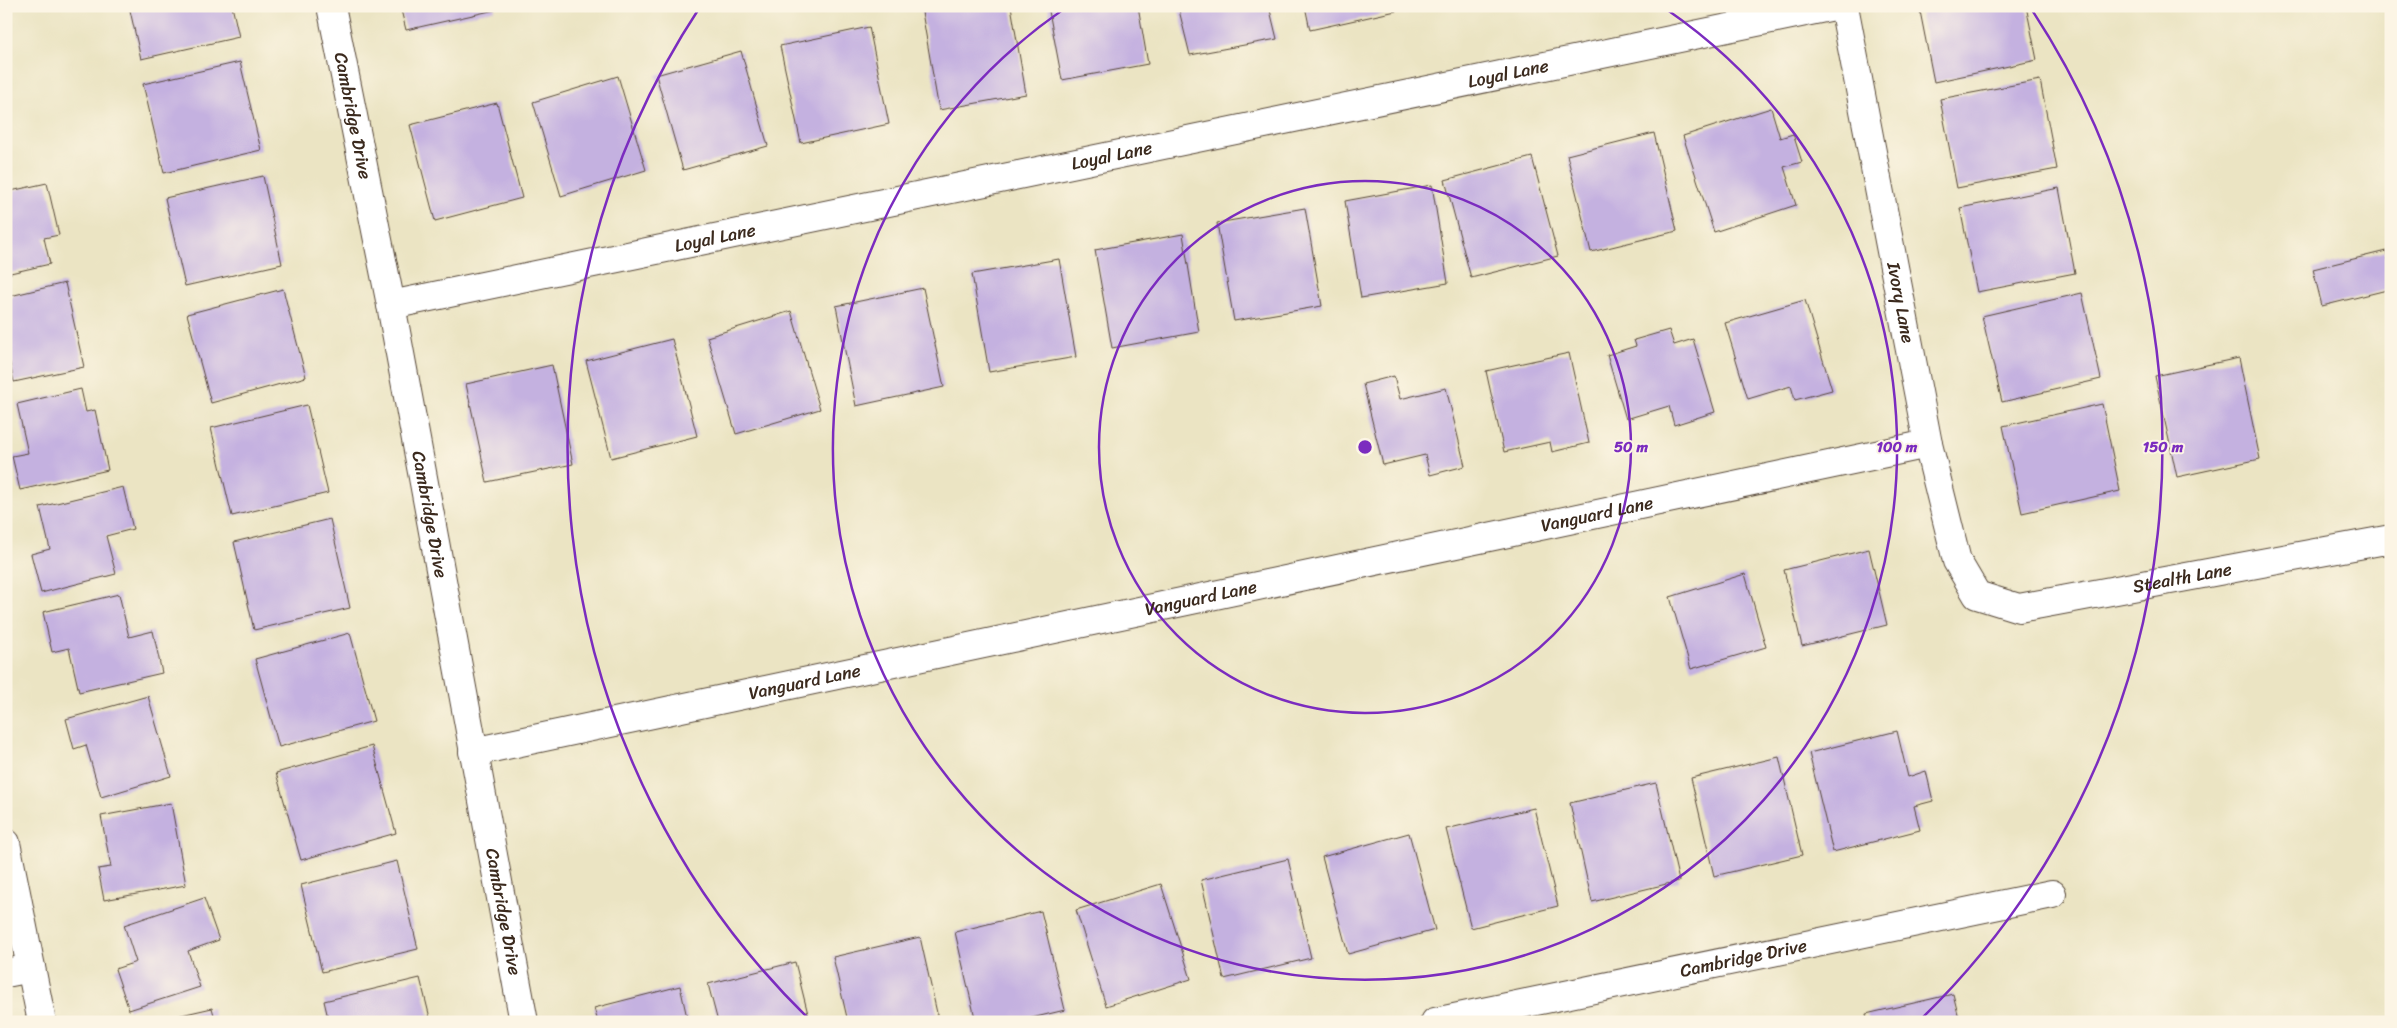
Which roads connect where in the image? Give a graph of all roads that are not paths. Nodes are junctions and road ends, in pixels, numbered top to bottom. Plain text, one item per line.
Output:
1 (331, 6) edge
2 (1834, 6) edge
3 (1844, 6) edge
4 (390, 305) junction
5 (1928, 444) junction
6 (2391, 539) edge
7 (1976, 595) joint
8 (473, 752) junction
9 (6, 843) edge
10 (2052, 894) dead end
11 (18, 970) edge
12 (42, 1022) edge
13 (524, 1022) edge
14 (1435, 1022) edge

1 - 4 street, Cambridge Drive
2 - 4 street, Loyal Lane
3 - 5 street, Ivory Lane
4 - 8 street, Cambridge Drive
5 - 7 street, Ivory Lane
5 - 8 street, Vanguard Lane
6 - 7 street, Stealth Lane
8 - 13 street, Cambridge Drive
9 - 11 street
10 - 14 street, Cambridge Drive
11 - 12 street

